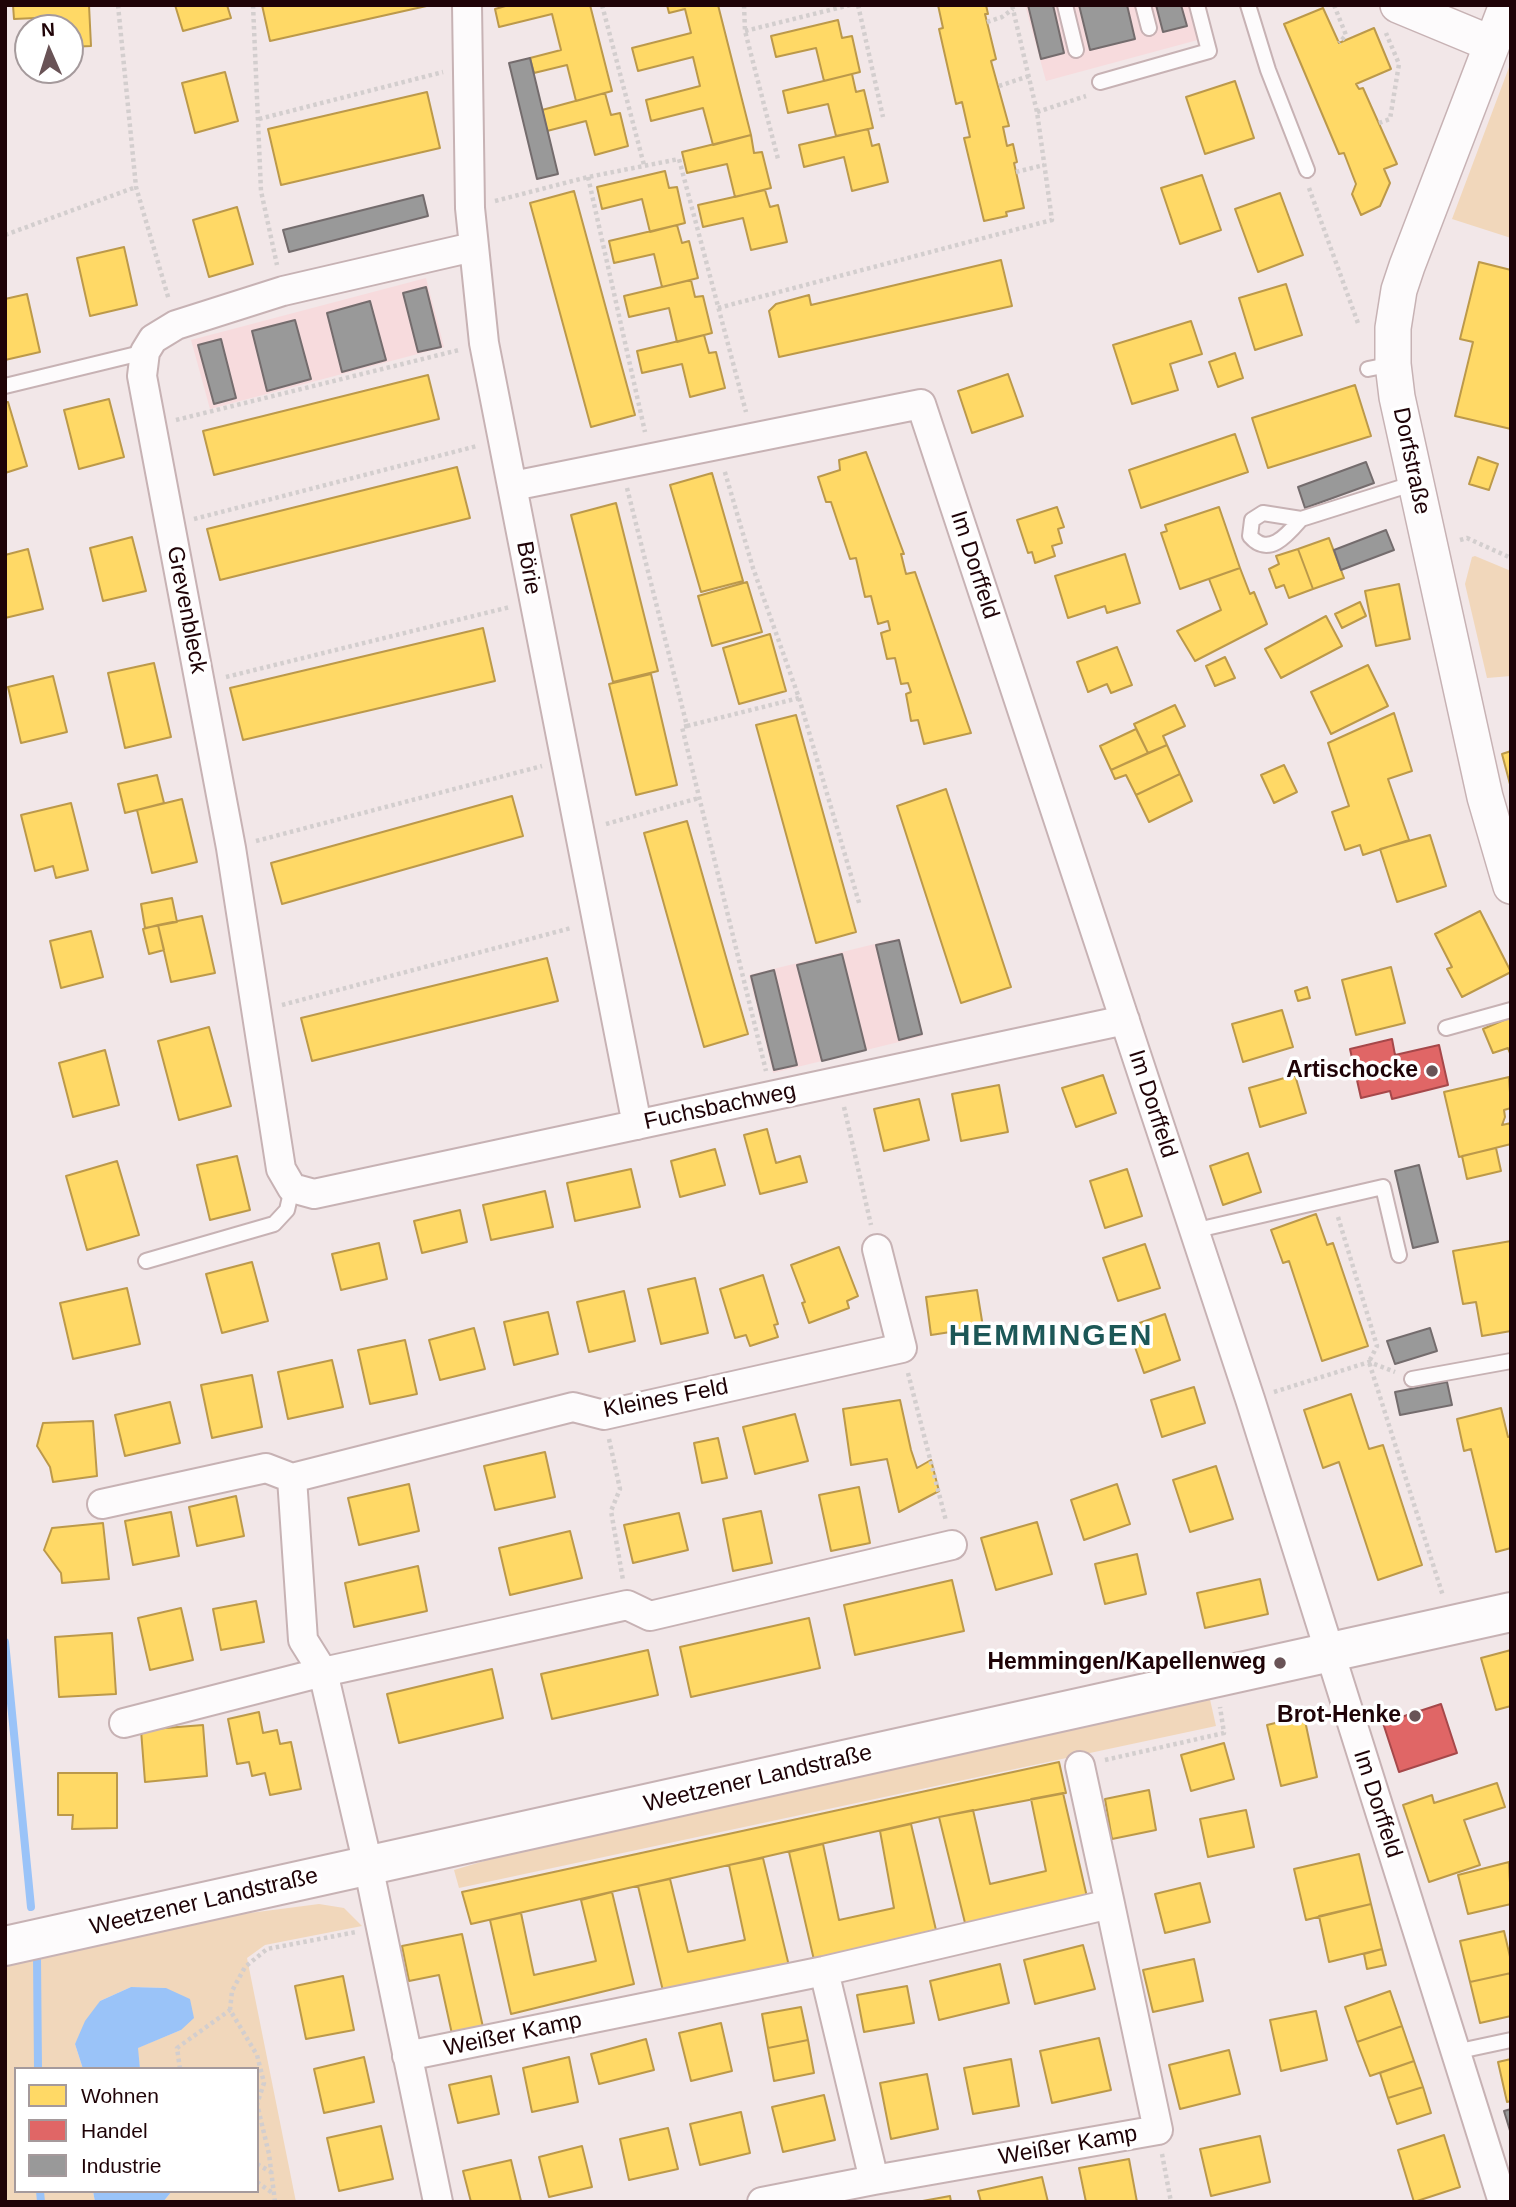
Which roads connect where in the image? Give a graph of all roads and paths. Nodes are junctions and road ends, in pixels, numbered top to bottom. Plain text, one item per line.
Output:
1 (118, 5) edge
2 (253, 5) edge
3 (467, 5) edge
4 (602, 5) edge
5 (744, 5) edge
6 (850, 5) edge
7 (858, 5) edge
8 (1065, 5) edge
9 (1143, 5) edge
10 (1197, 5) edge
11 (1248, 5) edge
12 (1334, 5) edge
13 (1507, 5) edge
14 (1012, 7) edge
15 (1392, 19) edge
16 (987, 22) dead end
17 (1149, 28) dead end
18 (745, 31) junction
19 (1339, 43) dead end
20 (1492, 44) junction
21 (1076, 50) dead end
22 (468, 65) junction
23 (1028, 76) junction
24 (1100, 82) joint
25 (999, 86) dead end
26 (1037, 112) junction
27 (883, 117) dead end
28 (259, 118) junction
29 (1379, 123) dead end
30 (778, 159) dead end
31 (644, 165) junction
32 (1044, 165) junction
33 (1307, 170) joint
34 (1016, 172) dead end
35 (588, 177) junction
36 (136, 187) junction
37 (470, 208) junction
38 (5, 234) edge
39 (473, 247) junction
40 (283, 291) junction
41 (718, 309) junction
42 (177, 325) junction
43 (1359, 326) dead end
44 (484, 344) junction
45 (145, 352) junction
46 (5, 386) edge
47 (151, 426) junction
48 (752, 437) junction
49 (504, 440) junction
50 (718, 445) junction
51 (651, 460) junction
52 (621, 466) junction
53 (1415, 483) junction
54 (513, 486) junction
55 (1301, 519) dead end
56 (169, 525) junction
57 (1429, 546) junction
58 (1511, 558) edge
59 (534, 601) junction
60 (201, 683) junction
61 (799, 698) junction
62 (687, 726) junction
63 (566, 760) junction
64 (699, 798) junction
65 (580, 831) junction
66 (231, 848) junction
67 (1511, 886) edge
68 (860, 906) dead end
69 (597, 921) junction
70 (1511, 1010) edge
71 (257, 1012) junction
72 (1125, 1020) junction
73 (1446, 1028) dead end
74 (838, 1082) junction
75 (772, 1095) junction
76 (637, 1125) junction
77 (303, 1191) junction
78 (1333, 1199) junction
79 (1193, 1231) junction
80 (877, 1249) joint
81 (1399, 1255) dead end
82 (146, 1261) dead end
83 (902, 1348) junction
84 (1511, 1361) edge
85 (1369, 1362) junction
86 (1412, 1379) joint
87 (1250, 1399) junction
88 (604, 1415) junction
89 (292, 1478) junction
90 (102, 1504) dead end
91 (952, 1545) joint
92 (1445, 1604) dead end
93 (627, 1605) junction
94 (1511, 1612) edge
95 (1329, 1652) junction
96 (323, 1672) junction
97 (1215, 1677) junction
98 (124, 1723) dead end
99 (1080, 1766) joint
100 (368, 1865) junction
101 (1110, 1904) junction
102 (381, 1928) junction
103 (5, 1946) edge
104 (824, 1971) junction
105 (230, 2010) junction
106 (1511, 2040) edge
107 (1455, 2052) junction
108 (407, 2056) junction
109 (180, 2067) edge
110 (259, 2098) edge
111 (259, 2114) edge
112 (1158, 2130) junction
113 (259, 2165) edge
114 (271, 2172) junction
115 (874, 2180) junction
116 (259, 2183) edge
117 (274, 2194) junction
118 (275, 2202) edge
119 (438, 2202) edge
120 (762, 2202) edge
121 (1171, 2202) edge
122 (1503, 2202) edge

1 - 36 path
2 - 28 path
3 - 22 street, Börie
4 - 31 path
5 - 18 path
6 - 18 path
7 - 27 path
8 - 21 lane
9 - 17 lane
10 - 24 lane
11 - 33 lane
12 - 19 path
13 - 20 street, Dorfstraße
14 - 16 path
14 - 23 path
15 - 20 street
15 - 29 path
18 - 30 path
20 - 53 street, Dorfstraße
22 - 28 path
22 - 37 street, Börie
23 - 25 path
23 - 26 path
24 - 26 path
26 - 32 path
28 - 40 path
31 - 35 path
31 - 41 path
32 - 34 path
32 - 41 path
33 - 43 path
35 - 37 path
35 - 51 path
36 - 38 path
36 - 42 path
37 - 39 street, Börie
39 - 40 street
39 - 44 street, Börie
40 - 42 street
41 - 48 path
42 - 45 street
44 - 47 path
44 - 49 street, Börie
45 - 46 lane
45 - 47 street, Grevenbleck
47 - 56 street, Grevenbleck
48 - 50 street, Im Dorffeld
48 - 72 street, Im Dorffeld
49 - 54 street, Börie
49 - 56 path
50 - 51 street, Im Dorffeld
50 - 61 path
51 - 52 street, Im Dorffeld
52 - 54 street, Im Dorffeld
52 - 62 path
53 - 55 lane
53 - 57 street, Dorfstraße
54 - 59 street, Börie
56 - 60 street, Grevenbleck
57 - 58 path
57 - 67 street, Dorfstraße
59 - 60 path
59 - 63 street, Börie
60 - 66 street, Grevenbleck
61 - 62 path
61 - 68 path
62 - 64 path
63 - 65 street, Börie
63 - 66 path
64 - 65 path
64 - 75 path
65 - 69 street, Börie
66 - 71 street, Grevenbleck
69 - 71 path
69 - 76 street, Börie
70 - 73 lane
71 - 77 street, Grevenbleck
72 - 74 street, Fuchsbachweg
72 - 79 street, Im Dorffeld
74 - 75 street, Fuchsbachweg
74 - 80 path
75 - 76 street, Fuchsbachweg
76 - 77 street, Fuchsbachweg
77 - 82 lane
78 - 79 lane
78 - 81 lane
78 - 85 path
79 - 87 street, Im Dorffeld
80 - 83 street
83 - 88 street, Kleines Feld
83 - 91 path
84 - 86 lane
85 - 86 path
85 - 87 path
85 - 92 path
87 - 95 street, Im Dorffeld
88 - 89 street, Kleines Feld
88 - 93 path
89 - 90 street, Kleines Feld
89 - 96 street
91 - 93 street
93 - 96 street
94 - 95 main road, Weetzener Landstraße
95 - 97 main road, Weetzener Landstraße
95 - 107 street, Im Dorffeld
96 - 98 street
96 - 100 street
97 - 99 path
97 - 100 main road, Weetzener Landstraße
99 - 101 street, Weißer Kamp
100 - 102 street
100 - 103 main road, Weetzener Landstraße
101 - 104 street, Weißer Kamp
101 - 112 street, Weißer Kamp
102 - 105 path
102 - 108 street
104 - 108 street, Weißer Kamp
104 - 115 street
105 - 109 path
105 - 110 path
106 - 107 lane
107 - 122 street, Im Dorffeld
108 - 119 street
111 - 114 path
112 - 115 street, Weißer Kamp
112 - 121 path
113 - 114 path
114 - 117 path
115 - 120 street, Weißer Kamp
116 - 117 path
117 - 118 path

